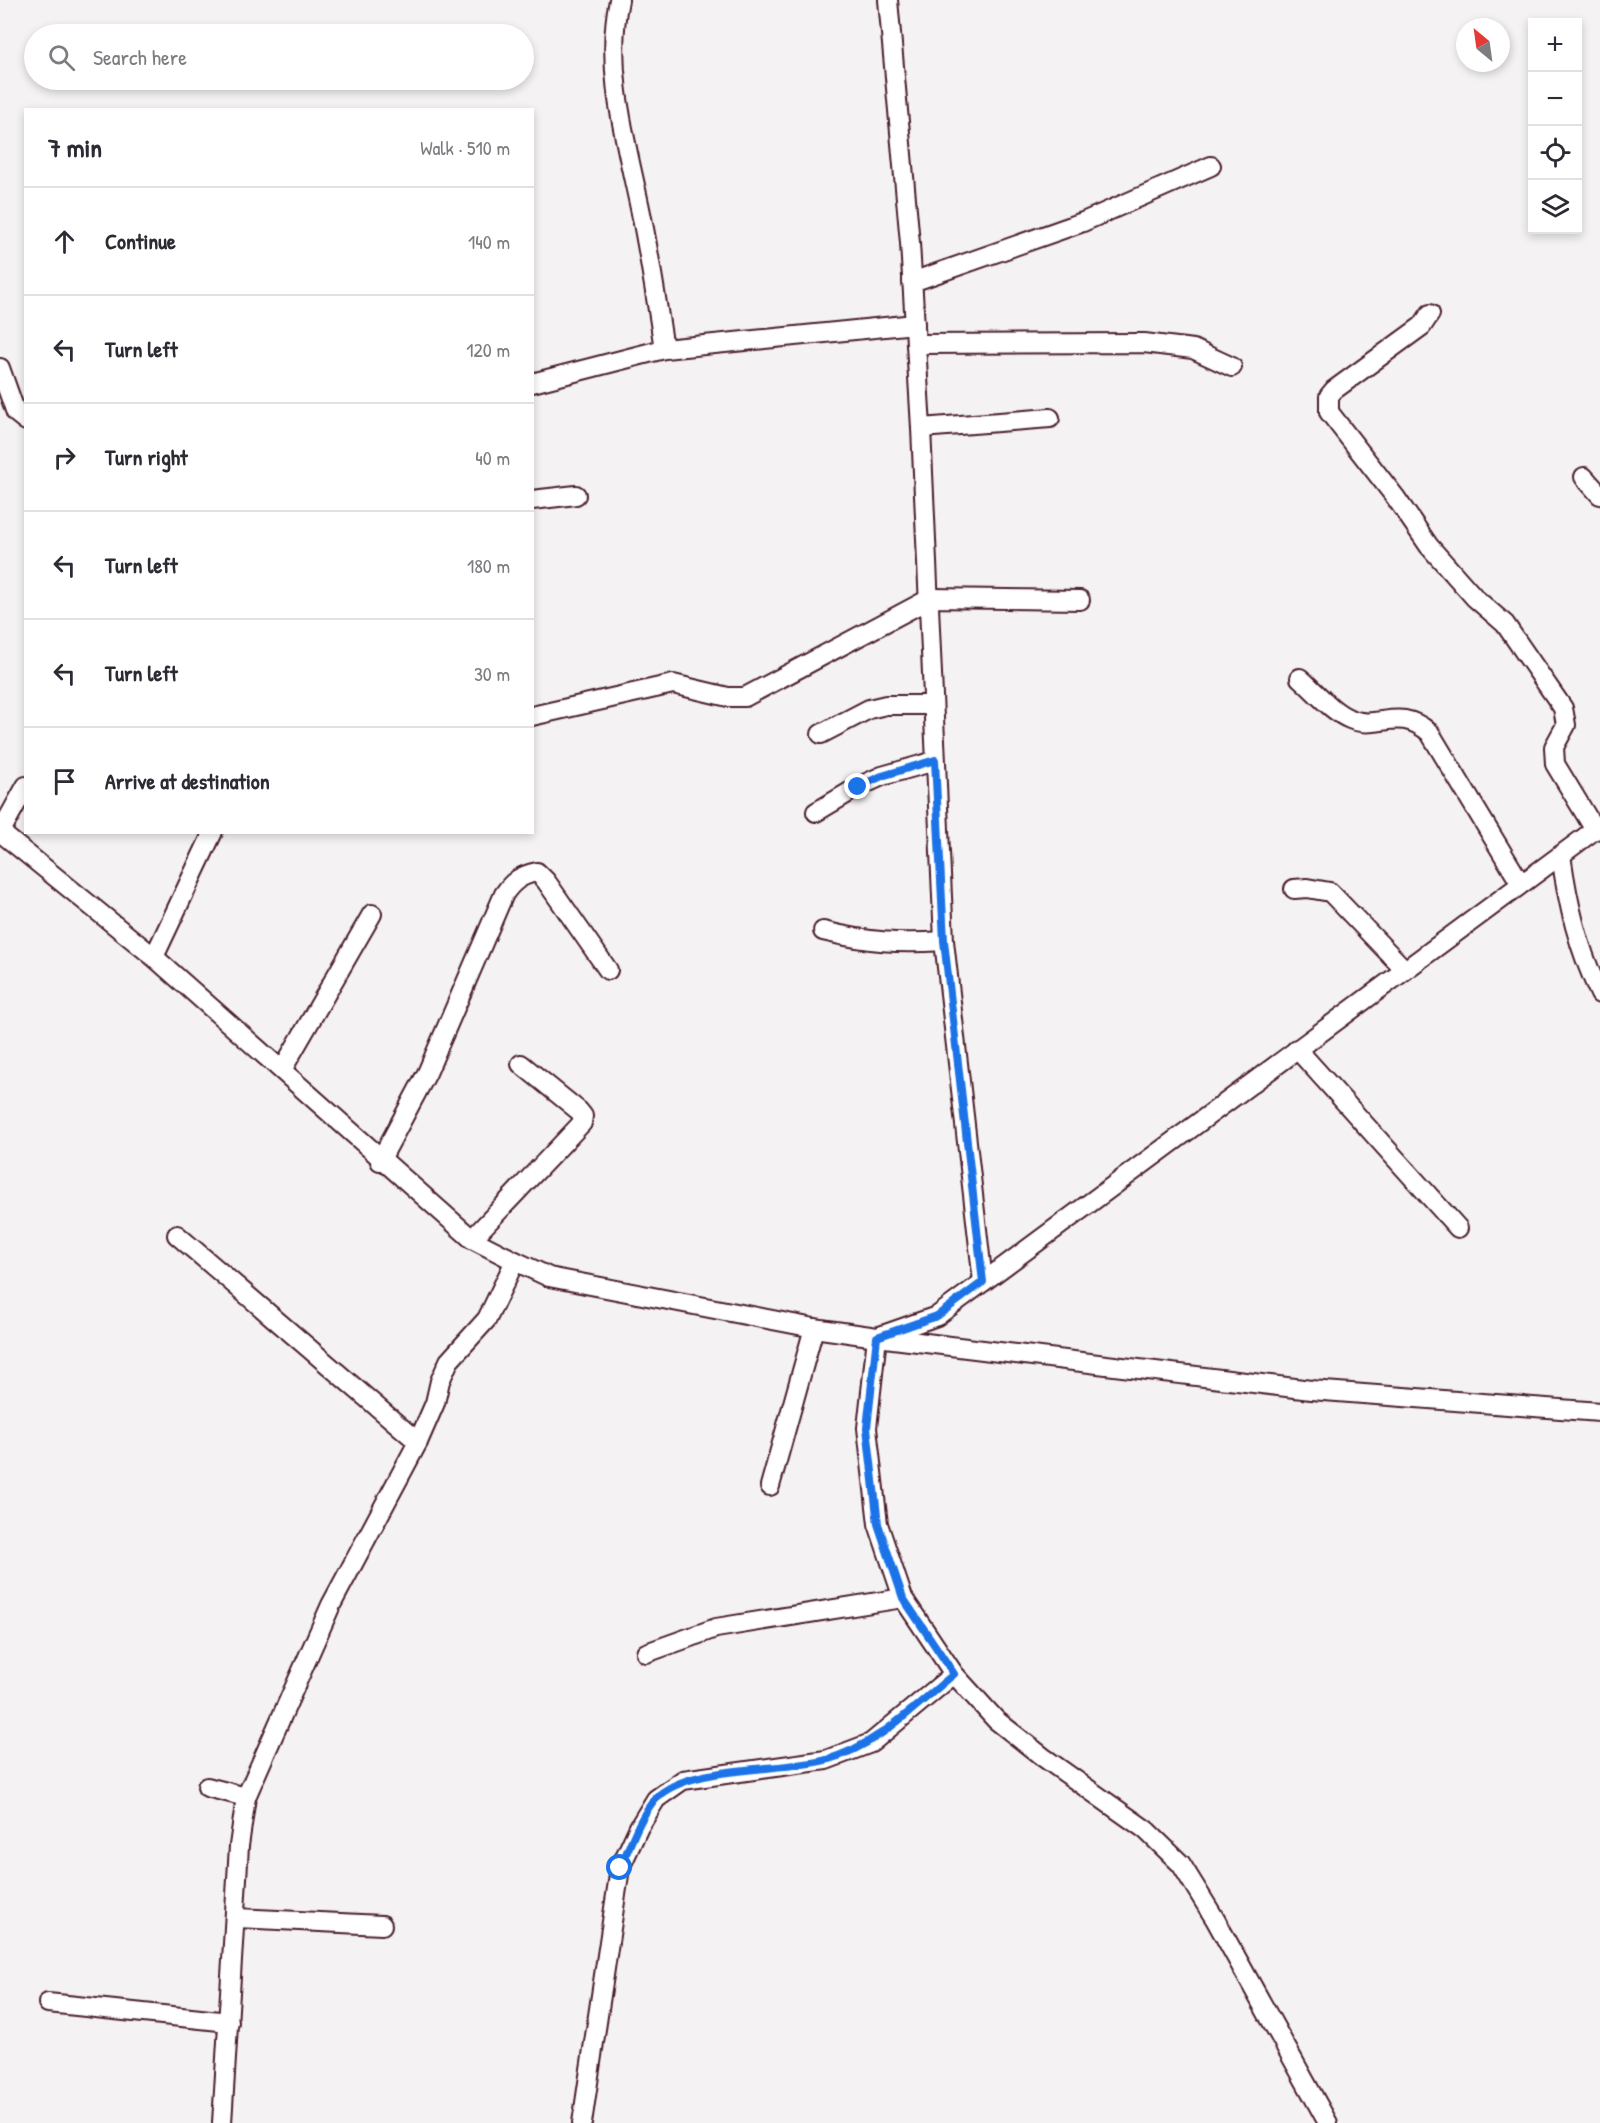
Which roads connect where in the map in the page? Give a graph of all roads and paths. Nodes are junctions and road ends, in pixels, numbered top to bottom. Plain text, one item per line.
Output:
1 (619, 0) edge
2 (888, 0) edge
3 (1211, 166) dead end
4 (912, 282) junction
5 (1430, 314) dead end
6 (915, 324) junction
7 (916, 344) junction
8 (664, 349) junction
9 (1232, 367) dead end
10 (0, 368) edge
11 (534, 382) edge
12 (1050, 418) dead end
13 (24, 420) edge
14 (921, 428) junction
15 (1584, 477) dead end
16 (576, 495) dead end
17 (1600, 495) edge
18 (534, 500) edge
19 (931, 598) junction
20 (1080, 600) dead end
21 (1300, 678) dead end
22 (933, 705) junction
23 (534, 716) edge
24 (821, 734) dead end
25 (935, 760) junction
26 (24, 790) edge
27 (816, 812) dead end
28 (1598, 828) edge
29 (0, 832) edge
30 (212, 834) edge
31 (1561, 855) junction
32 (1521, 884) junction
33 (1294, 889) dead end
34 (372, 914) dead end
35 (823, 931) dead end
36 (944, 941) junction
37 (154, 957) junction
38 (608, 970) dead end
39 (1405, 970) junction
40 (1600, 994) edge
41 (1297, 1049) junction
42 (521, 1064) dead end
43 (282, 1070) junction
44 (380, 1161) junction
45 (1458, 1228) dead end
46 (177, 1235) dead end
47 (472, 1239) junction
48 (515, 1262) junction
49 (983, 1282) junction
50 (814, 1328) junction
51 (877, 1337) junction
52 (1600, 1412) edge
53 (418, 1442) junction
54 (770, 1485) dead end
55 (903, 1598) junction
56 (646, 1653) dead end
57 (954, 1674) junction
58 (207, 1787) dead end
59 (246, 1797) junction
60 (237, 1918) junction
61 (382, 1925) dead end
62 (48, 2003) dead end
63 (229, 2022) junction
64 (222, 2123) edge
65 (582, 2123) edge
66 (1328, 2123) edge

1 - 8 street
2 - 4 street
3 - 4 street
4 - 6 street
5 - 28 street
6 - 7 street
6 - 8 street
7 - 9 street
7 - 14 street
8 - 11 street
10 - 13 street
12 - 14 street
14 - 19 street
15 - 17 street
16 - 18 street
19 - 20 street
19 - 22 street
19 - 23 street
21 - 32 street
22 - 24 street
22 - 25 street
25 - 27 street
25 - 36 street
26 - 29 street
28 - 31 street
29 - 37 street
30 - 37 street
31 - 32 street
31 - 40 street
32 - 39 street
33 - 39 street
34 - 43 street
35 - 36 street
36 - 49 street
37 - 43 street
38 - 44 street
39 - 41 street
41 - 45 street
41 - 49 street
42 - 47 street
43 - 44 street
44 - 47 street
46 - 53 street
47 - 48 street
48 - 50 street
48 - 53 street
49 - 51 street
50 - 51 street
50 - 54 street
51 - 52 street
51 - 55 street
53 - 59 street
55 - 56 street
55 - 57 street
57 - 65 street
57 - 66 street
58 - 59 street
59 - 60 street
60 - 61 street
60 - 63 street
62 - 63 street
63 - 64 street

